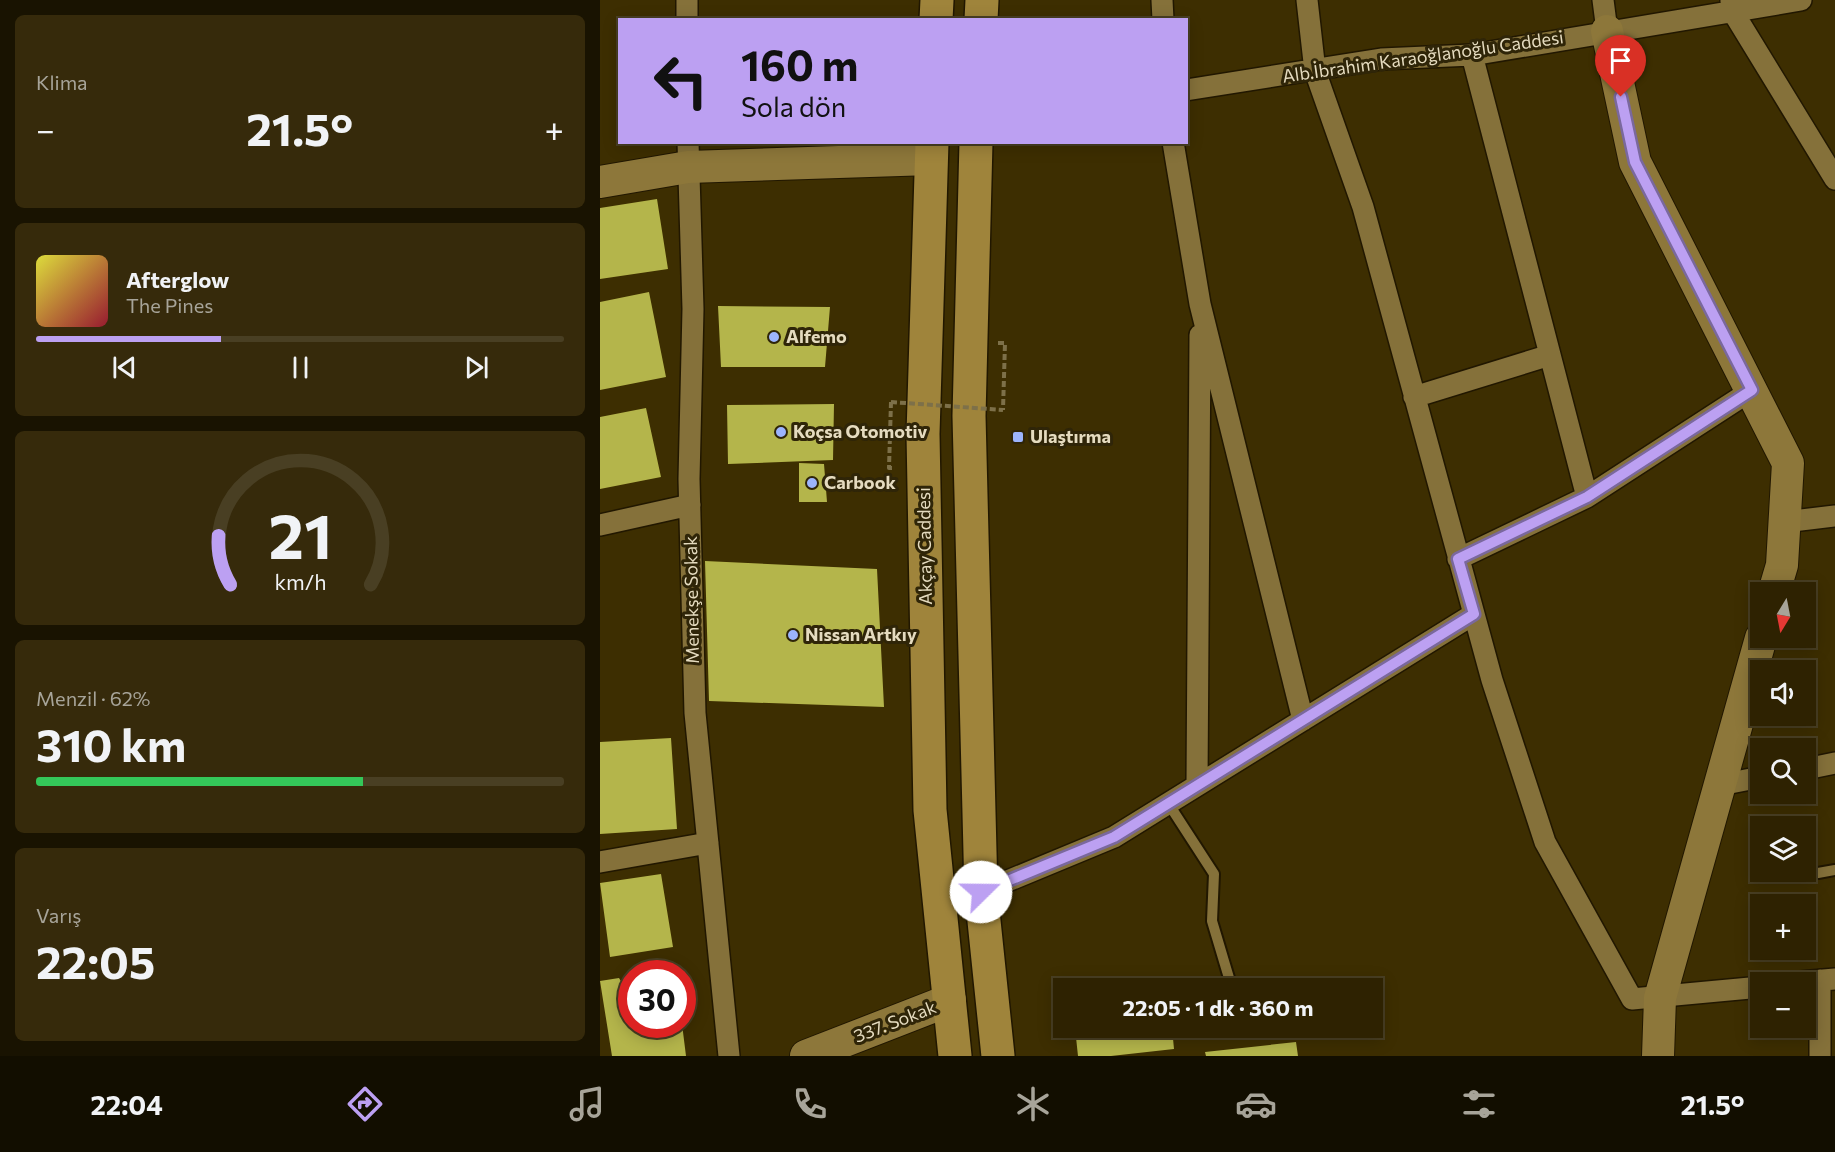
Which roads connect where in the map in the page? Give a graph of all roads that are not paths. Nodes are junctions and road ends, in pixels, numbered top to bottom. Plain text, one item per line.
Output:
1 (687, 0) edge
2 (936, 0) edge
3 (982, 0) edge
4 (1162, 0) edge
5 (1307, 0) edge
6 (1603, 0) edge
7 (1801, 0) edge
8 (1732, 6) edge
9 (687, 18) edge
10 (936, 18) edge
11 (981, 18) edge
12 (1163, 18) edge
13 (1607, 31) junction
14 (1472, 54) junction
15 (1316, 71) junction
16 (1188, 90) edge
17 (976, 144) edge
18 (1173, 144) edge
19 (932, 151) edge
20 (688, 155) edge
21 (1832, 169) edge
22 (600, 182) edge
23 (1200, 304) junction
24 (1550, 356) junction
25 (1752, 390) junction
26 (1414, 398) junction
27 (1587, 497) junction
28 (690, 504) junction
29 (1835, 516) edge
30 (1784, 522) junction
31 (600, 525) edge
32 (1458, 559) junction
33 (1777, 582) edge
34 (1474, 614) junction
35 (1758, 648) edge
36 (1303, 720) junction
37 (1835, 763) edge
38 (1816, 767) edge
39 (1750, 779) edge
40 (1197, 785) junction
41 (1720, 785) junction
42 (1168, 804) junction
43 (708, 843) junction
44 (600, 862) edge
45 (1835, 870) edge
46 (1818, 873) dead end
47 (981, 892) junction
48 (1229, 978) edge
49 (1818, 980) edge
50 (1750, 988) edge
51 (1660, 998) junction
52 (950, 1000) junction
53 (729, 1056) edge
54 (806, 1056) edge
55 (955, 1056) edge
56 (998, 1056) edge
57 (1658, 1056) edge
58 (1820, 1056) edge

1 - 9 street
2 - 10 highway
3 - 11 highway
4 - 12 street
5 - 15 street
6 - 13 street
7 - 8 street, Alb.İbrahim Karaoğlanoğlu Caddesi
8 - 13 street, Alb.İbrahim Karaoğlanoğlu Caddesi
8 - 21 street
13 - 14 street, Alb.İbrahim Karaoğlanoğlu Caddesi
13 - 25 street
14 - 15 street, Alb.İbrahim Karaoğlanoğlu Caddesi
14 - 24 street
15 - 16 street, Alb.İbrahim Karaoğlanoğlu Caddesi
15 - 26 street
17 - 47 highway
18 - 23 street
19 - 20 street
19 - 52 highway, Akçay Caddesi
20 - 22 street
20 - 28 street, Menekşe Sokak
23 - 36 street
23 - 40 street
24 - 26 street
24 - 27 street
25 - 27 street
25 - 30 street
26 - 32 street
27 - 32 street
28 - 31 street
28 - 43 street, Menekşe Sokak
29 - 30 street
30 - 33 street
32 - 34 street
34 - 36 street
34 - 51 street
35 - 41 street
36 - 40 street
37 - 38 street
39 - 41 street
40 - 42 street
41 - 51 street
42 - 47 street
42 - 48 lane
43 - 44 street
43 - 53 street, Menekşe Sokak
45 - 46 lane
47 - 56 highway
49 - 58 street
50 - 51 street
51 - 57 street
52 - 54 street, 337. Sokak
52 - 55 highway, Akçay Caddesi

